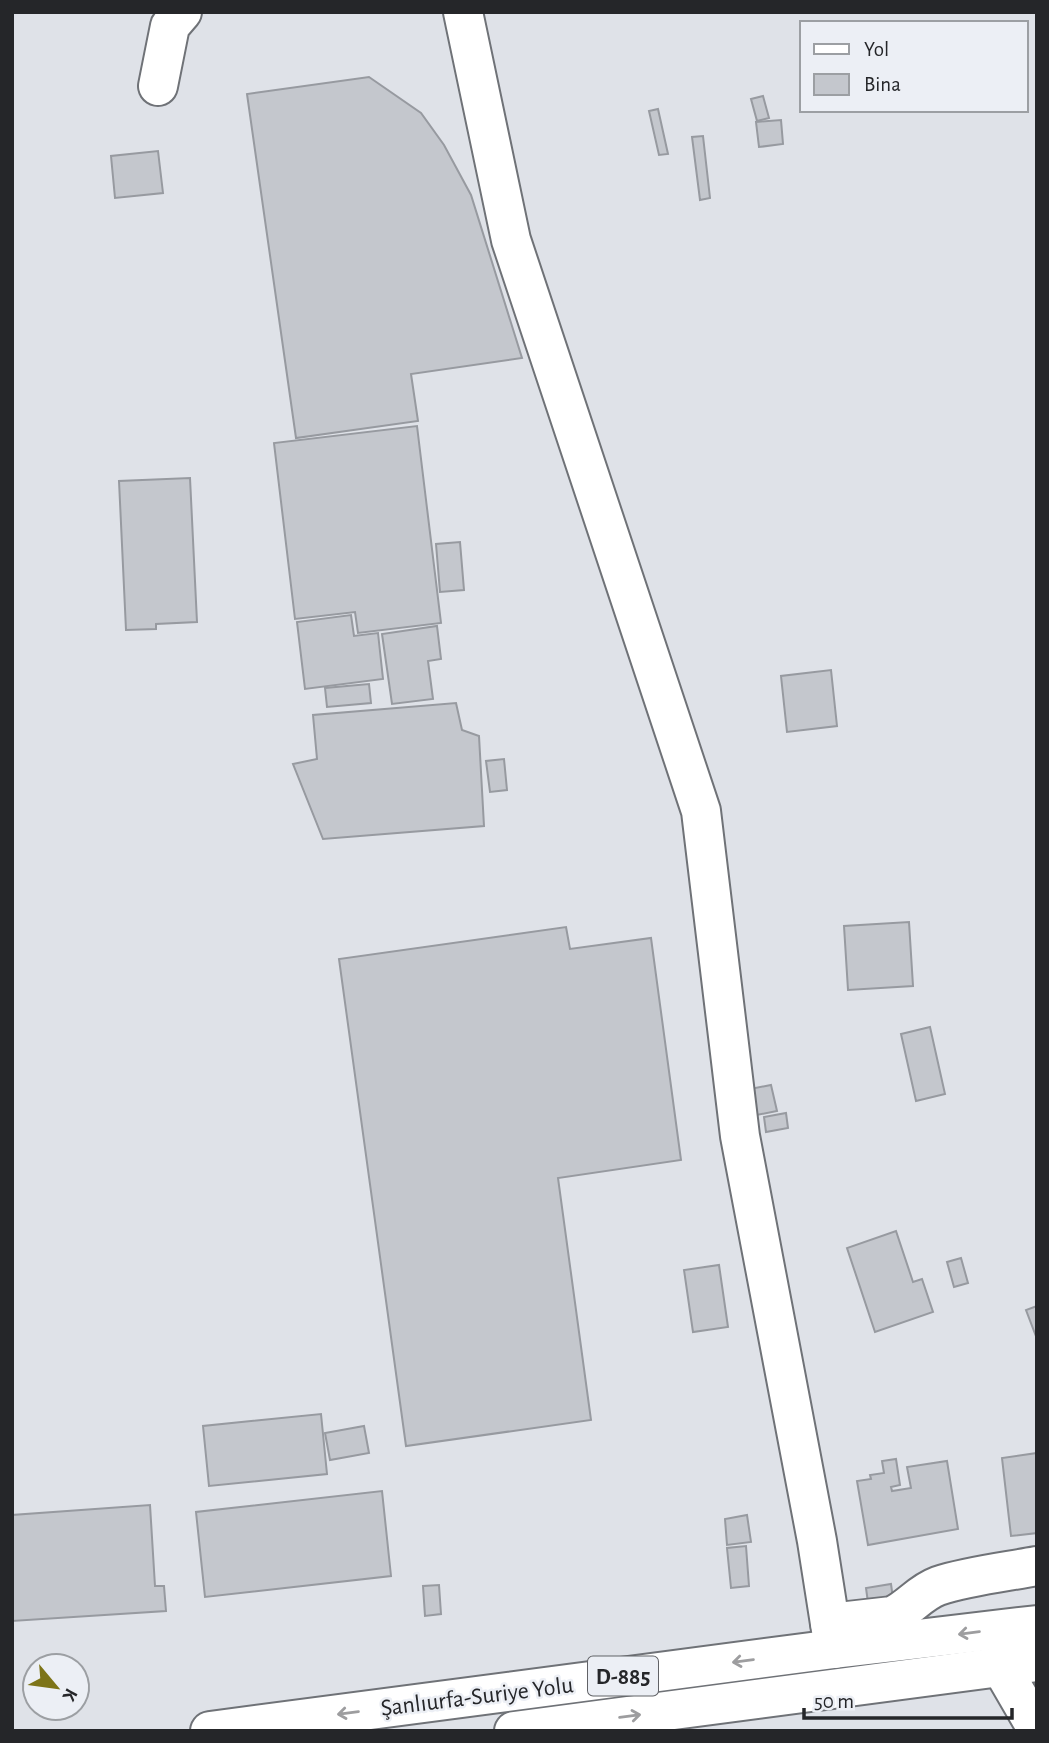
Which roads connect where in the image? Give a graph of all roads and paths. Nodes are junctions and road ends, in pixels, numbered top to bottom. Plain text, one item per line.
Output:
1 (182, 12) edge
2 (463, 12) edge
3 (159, 86) dead end
4 (1037, 1566) edge
5 (1037, 1625) edge
6 (832, 1636) junction
7 (1019, 1664) edge
8 (1037, 1729) edge
9 (210, 1731) edge
10 (514, 1731) edge

1 - 3 main road
2 - 6 main road
4 - 6 main road
5 -> 6 main road, Şanlıurfa-Suriye Yolu / D-885
6 -> 9 main road, Şanlıurfa-Suriye Yolu / D-885
7 - 8 main road
10 -> 7 main road, Şanlıurfa-Suriye Yolu / D-885

